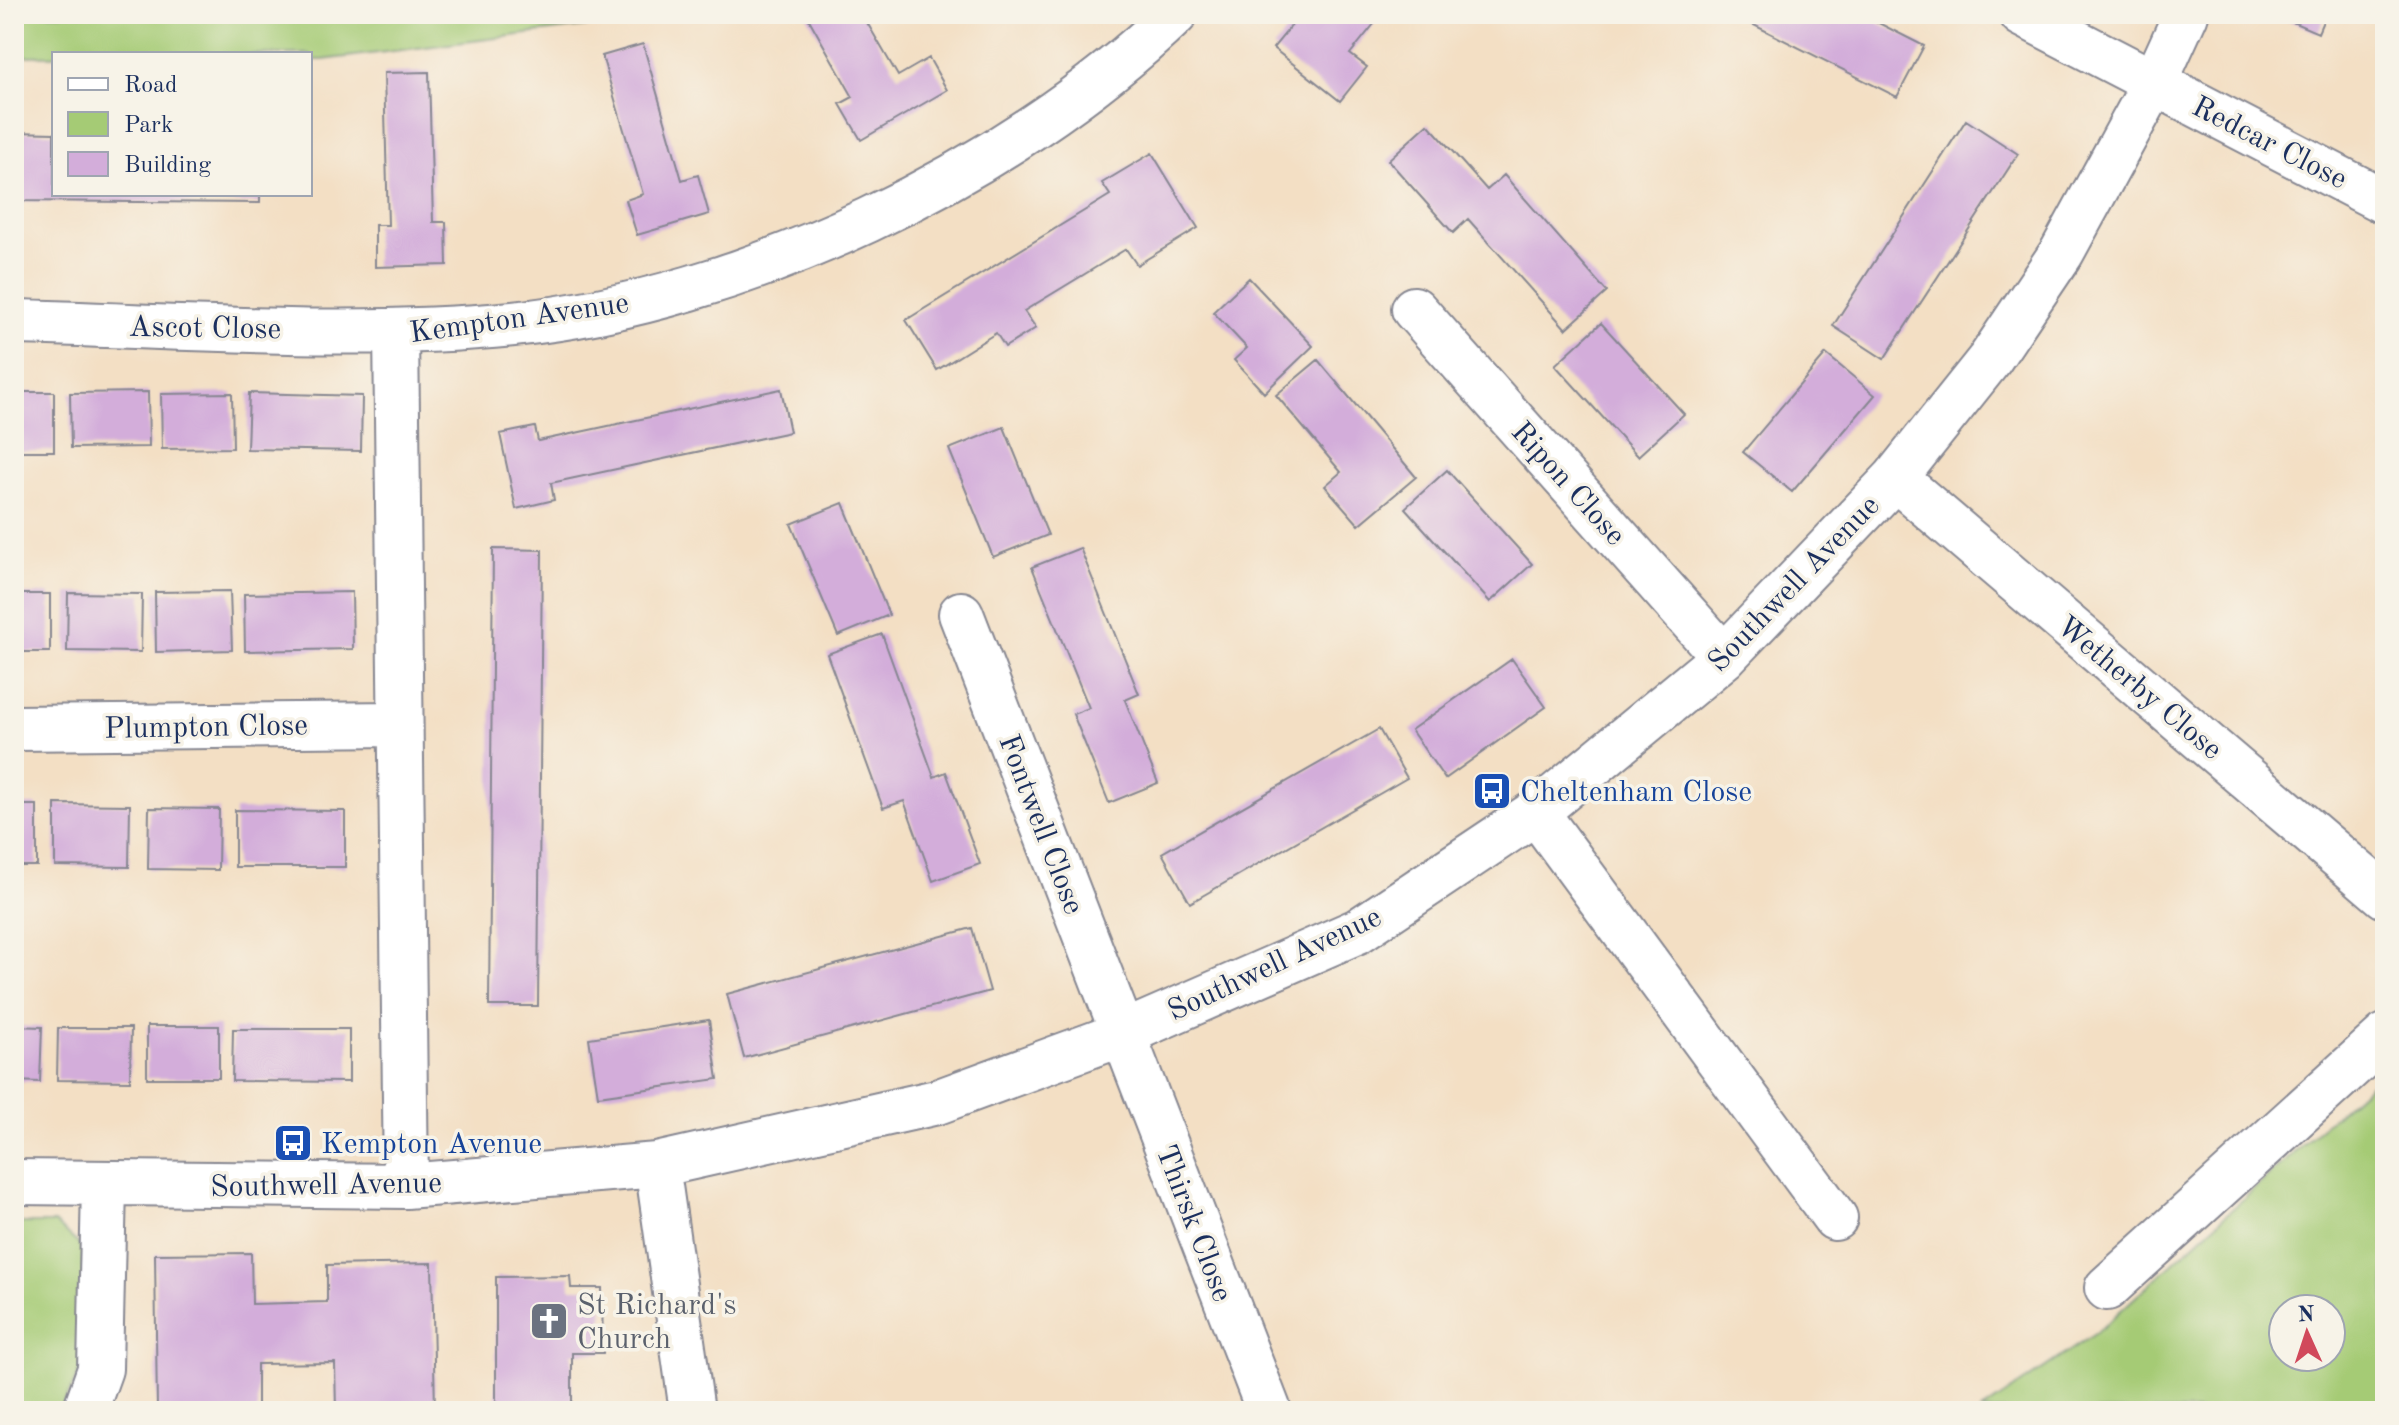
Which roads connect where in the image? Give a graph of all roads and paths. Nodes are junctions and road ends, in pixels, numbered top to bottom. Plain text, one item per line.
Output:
1 (1175, 14) edge
2 (2022, 14) edge
3 (2186, 14) edge
4 (2155, 82) junction
5 (2385, 202) edge
6 (1414, 309) dead end
7 (14, 322) edge
8 (396, 331) junction
9 (1895, 478) junction
10 (961, 614) dead end
11 (1724, 657) junction
12 (398, 724) junction
13 (14, 728) edge
14 (1536, 812) junction
15 (2385, 896) edge
16 (1122, 1034) junction
17 (2385, 1036) edge
18 (657, 1165) junction
19 (14, 1182) edge
20 (104, 1185) junction
21 (406, 1186) junction
22 (1835, 1218) dead end
23 (2107, 1288) dead end
24 (85, 1411) edge
25 (692, 1411) edge
26 (1269, 1411) edge

1 - 8 street, Kempton Avenue
2 - 4 street
3 - 4 street, Southwell Avenue
4 - 5 street, Redcar Close
4 - 9 street, Southwell Avenue
6 - 11 street, Ripon Close
7 - 8 street, Ascot Close
8 - 12 street, Kempton Avenue
9 - 11 street, Southwell Avenue
9 - 15 street, Wetherby Close
10 - 16 street, Fontwell Close
11 - 14 street, Southwell Avenue
12 - 13 street, Plumpton Close
12 - 21 street, Kempton Avenue
14 - 16 street, Southwell Avenue
14 - 22 street
16 - 18 street, Southwell Avenue
16 - 26 street, Thirsk Close
17 - 23 street
18 - 21 street, Southwell Avenue
18 - 25 street
19 - 20 street, Southwell Avenue
20 - 21 street, Southwell Avenue
20 - 24 street

